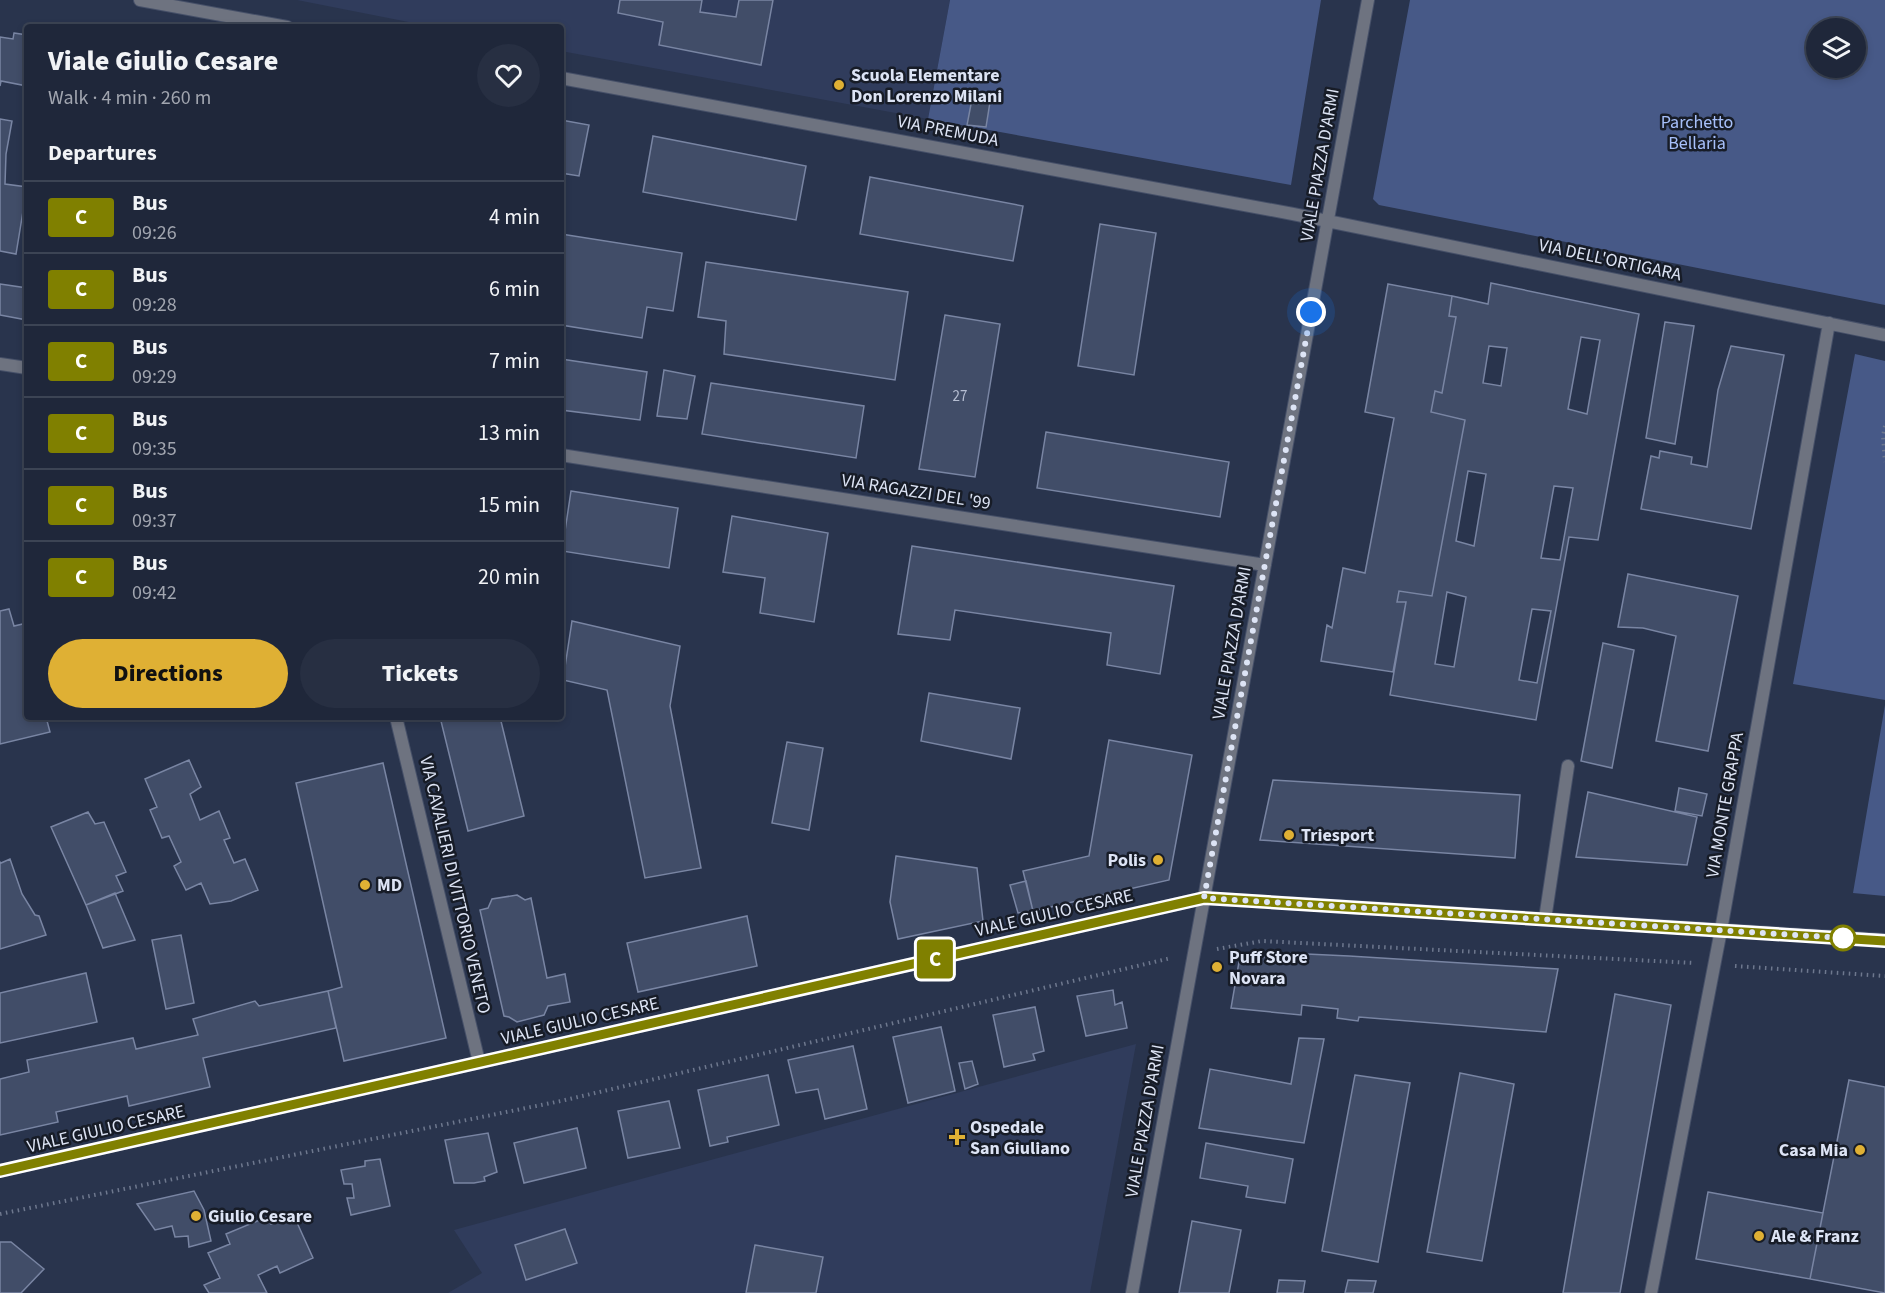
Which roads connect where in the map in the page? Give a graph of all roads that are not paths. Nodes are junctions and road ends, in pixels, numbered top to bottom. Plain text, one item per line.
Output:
1 (140, 0) edge
2 (1368, 0) edge
3 (271, 24) edge
4 (564, 79) edge
5 (1328, 221) junction
6 (1829, 323) junction
7 (1885, 335) edge
8 (0, 364) edge
9 (24, 368) edge
10 (564, 455) edge
11 (1265, 565) junction
12 (397, 720) edge
13 (1568, 766) dead end
14 (1204, 898) junction
15 (1545, 919) junction
16 (1721, 930) junction
17 (1885, 940) edge
18 (479, 1062) junction
19 (0, 1171) edge
20 (1132, 1293) edge
21 (1651, 1293) edge

1 - 3 street
2 - 5 street, VIALE PIAZZA D'ARMI
4 - 5 street, VIA PREMUDA
5 - 6 street, VIA DELL'ORTIGARA
5 - 11 street, VIALE PIAZZA D'ARMI
6 - 7 street, VIA DELL'ORTIGARA
6 - 16 street, VIA MONTE GRAPPA
8 - 9 street
10 - 11 street, VIA RAGAZZI DEL '99
11 - 14 street, VIALE PIAZZA D'ARMI
12 - 18 street, VIA CAVALIERI DI VITTORIO VENETO
13 - 15 street
14 - 15 main road, VIALE GIULIO CESARE
14 - 18 main road, VIALE GIULIO CESARE
14 - 20 street, VIALE PIAZZA D'ARMI
15 - 16 main road, VIALE GIULIO CESARE
16 - 17 main road, VIALE GIULIO CESARE
16 - 21 street, VIA MONTE GRAPPA
18 - 19 main road, VIALE GIULIO CESARE

